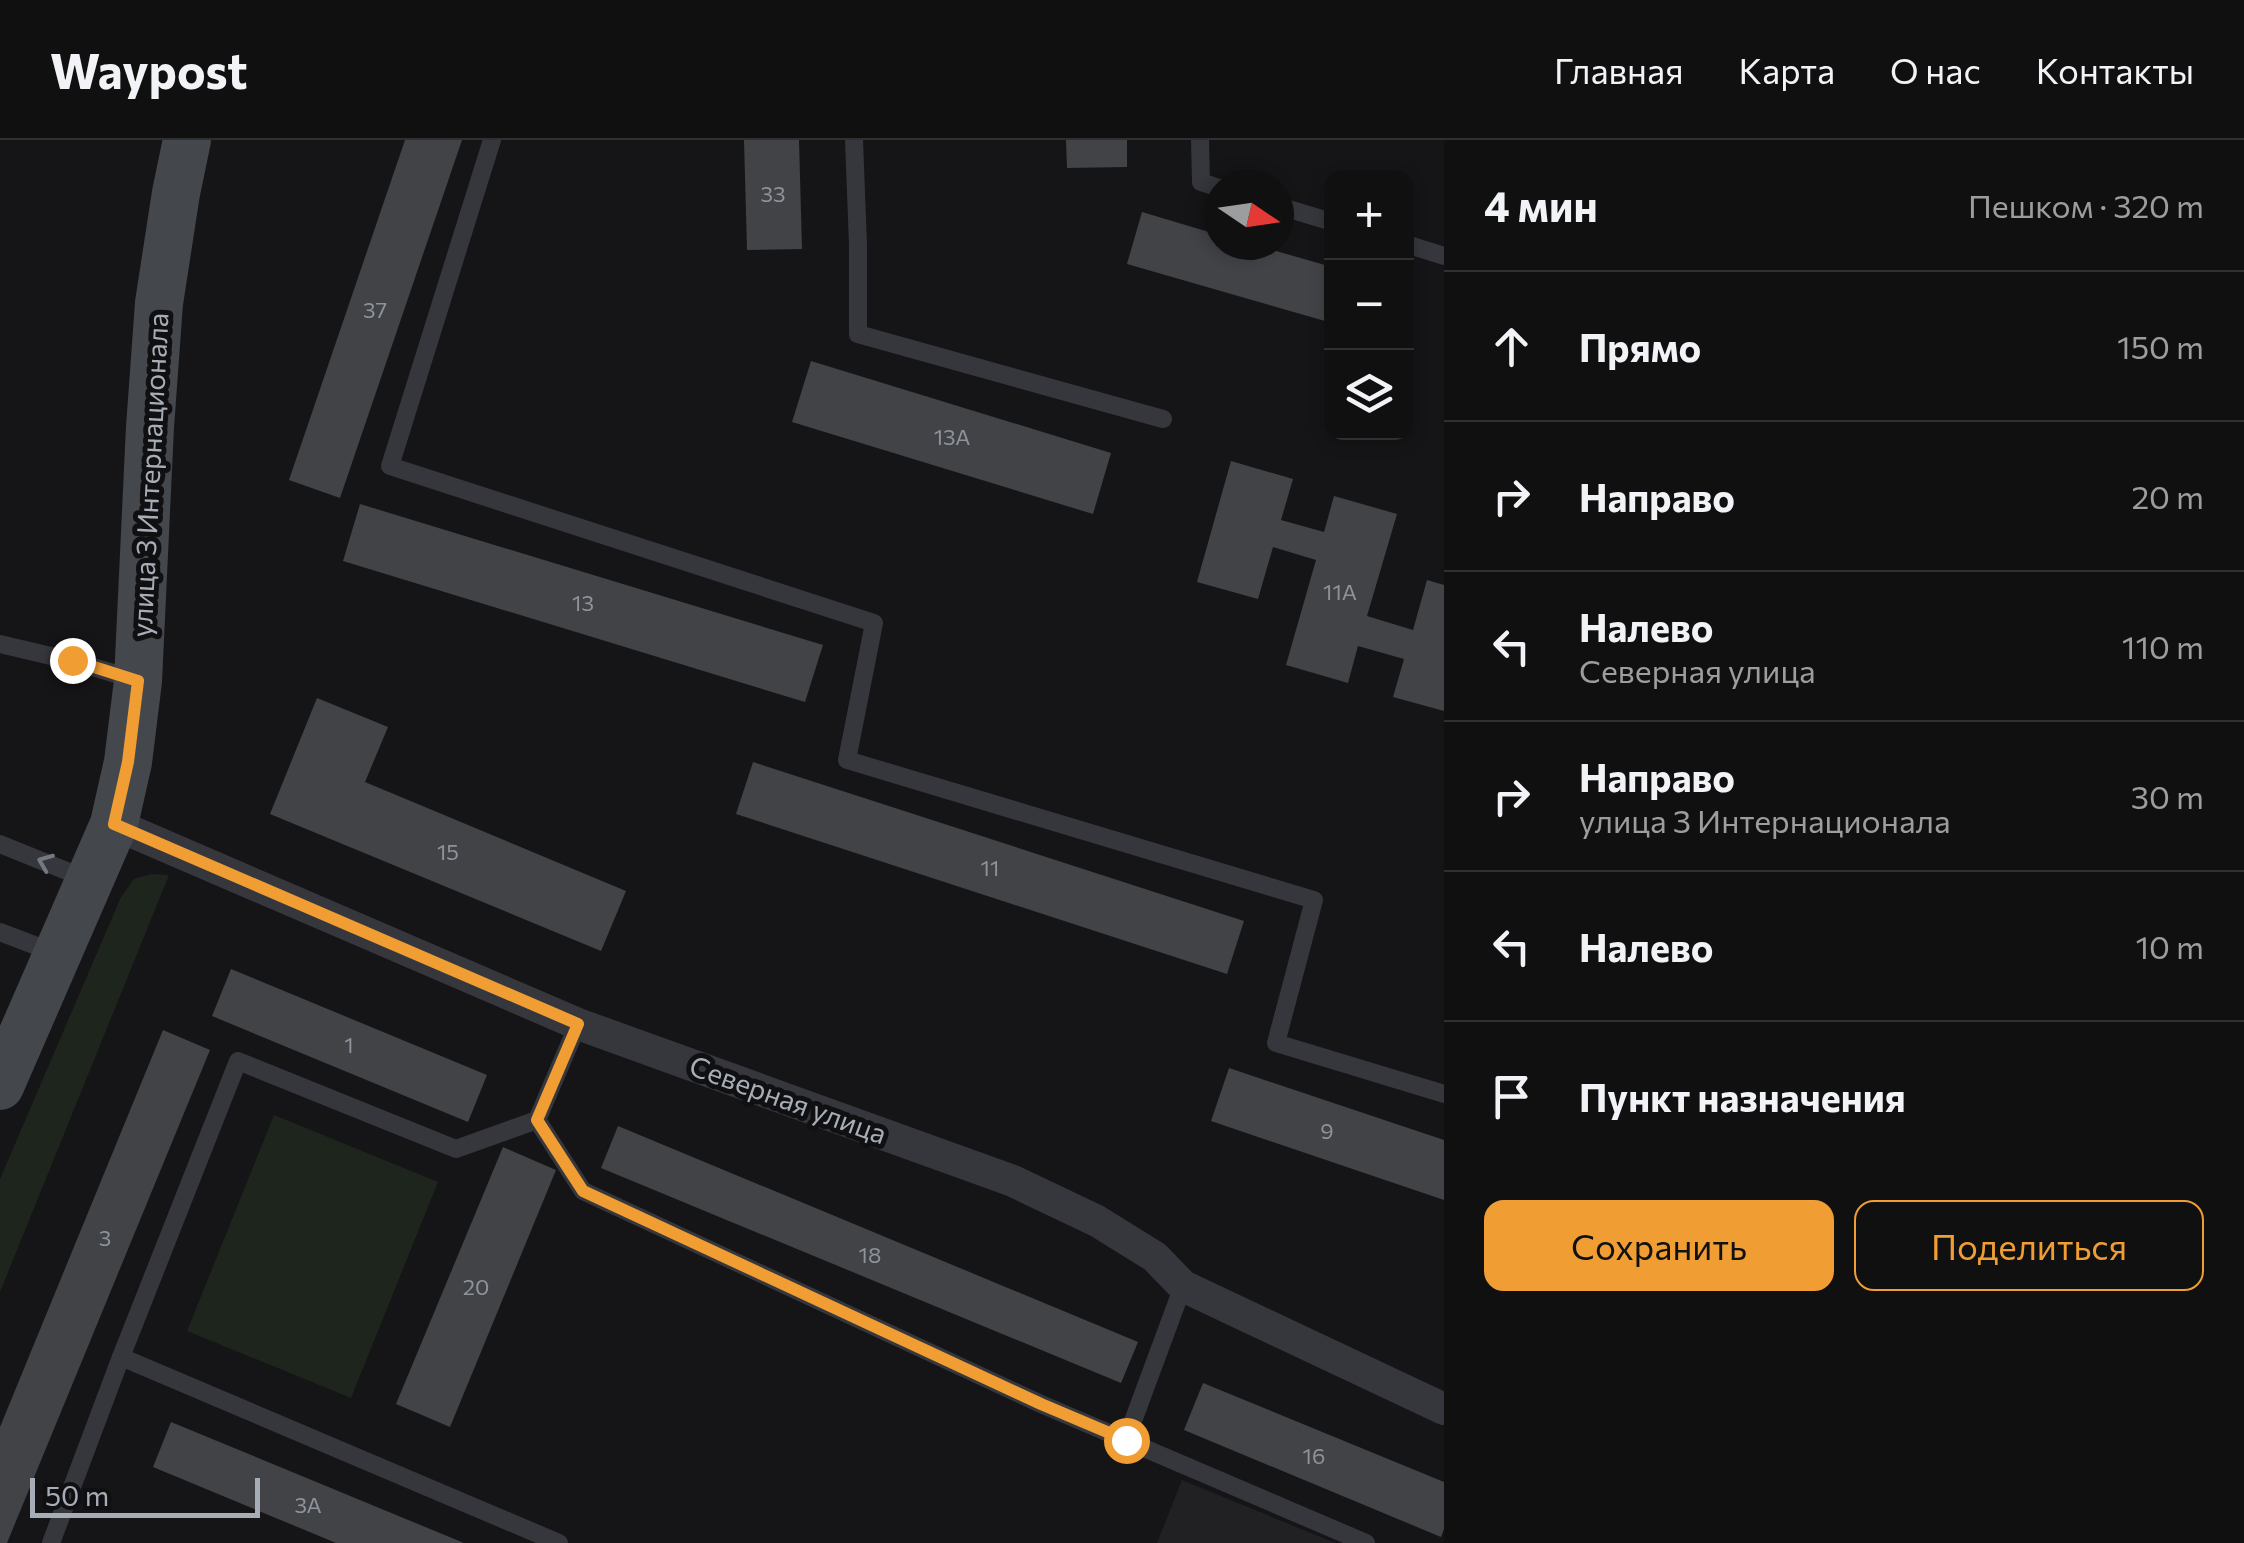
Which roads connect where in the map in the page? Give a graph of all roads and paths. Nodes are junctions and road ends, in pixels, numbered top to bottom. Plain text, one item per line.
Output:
1 (187, 140) edge
2 (492, 140) edge
3 (854, 140) edge
4 (1200, 140) edge
5 (1204, 183) edge
6 (1294, 211) edge
7 (1324, 220) edge
8 (1414, 247) edge
9 (1444, 256) edge
10 (1163, 420) dead end
11 (0, 644) edge
12 (138, 681) junction
13 (114, 824) junction
14 (0, 844) edge
15 (89, 880) junction
16 (0, 932) edge
17 (58, 954) junction
18 (578, 1024) junction
19 (0, 1086) edge
20 (1444, 1094) edge
21 (537, 1120) junction
22 (1183, 1286) junction
23 (121, 1356) junction
24 (1444, 1409) edge
25 (1126, 1440) junction
26 (51, 1543) edge
27 (559, 1543) edge
28 (1366, 1543) edge

1 - 12 main road, улица 3 Интернационала
2 - 20 lane
3 - 10 lane
4 - 5 lane
6 - 7 lane
8 - 9 lane
11 - 12 lane
12 - 13 main road, улица 3 Интернационала
13 - 15 main road, улица 3 Интернационала
13 - 18 street, Северная улица
15 -> 14 lane
15 - 17 main road, улица 3 Интернационала
16 - 17 lane
17 - 19 main road, улица 3 Интернационала
18 - 21 lane
18 - 22 street, Северная улица
21 - 23 lane
21 - 25 lane
22 - 24 street, Северная улица
22 - 25 lane
23 - 26 lane
23 - 27 lane
25 - 28 lane

